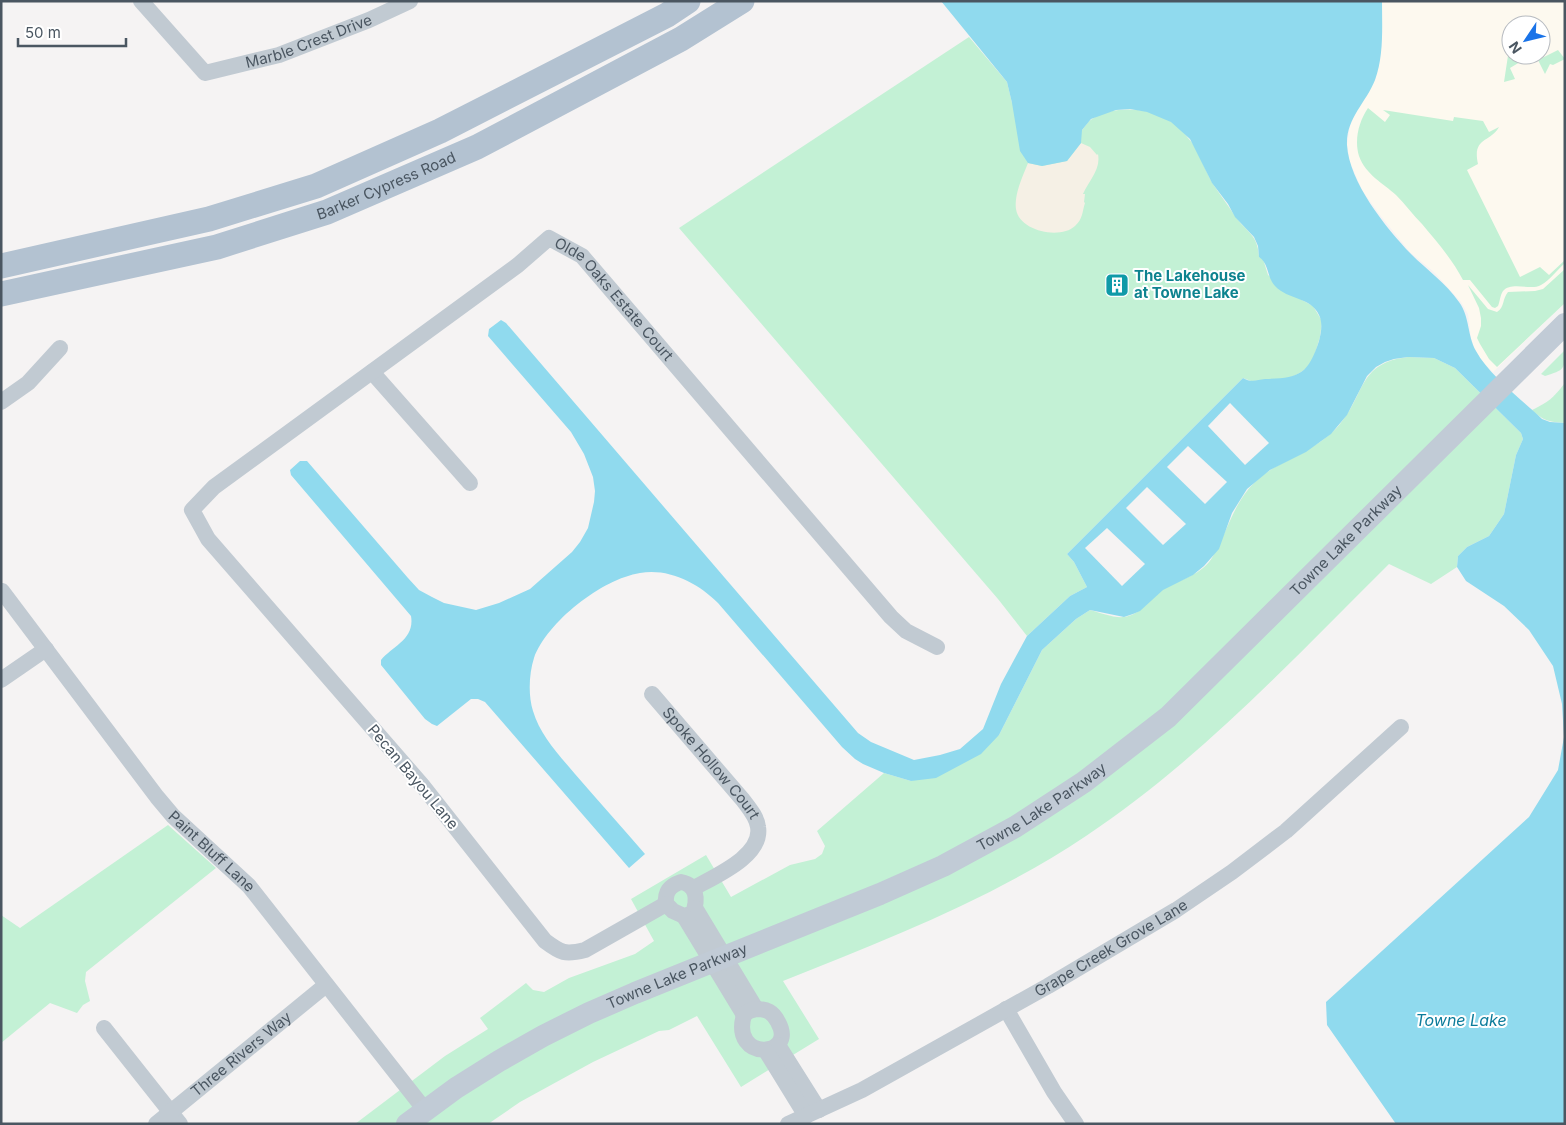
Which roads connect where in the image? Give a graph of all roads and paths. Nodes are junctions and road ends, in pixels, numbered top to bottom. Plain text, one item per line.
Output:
1 (141, 1) edge
2 (410, 1) edge
3 (688, 1) edge
4 (742, 1) edge
5 (440, 131) junction
6 (450, 158) junction
7 (49, 255) junction
8 (1, 266) edge
9 (56, 283) junction
10 (1, 294) edge
11 (1565, 324) edge
12 (60, 348) dead end
13 (372, 372) junction
14 (1, 402) edge
15 (470, 483) dead end
16 (192, 510) joint
17 (2, 591) edge
18 (938, 647) dead end
19 (46, 649) junction
20 (1, 680) edge
21 (652, 694) dead end
22 (1401, 727) dead end
23 (694, 888) junction
24 (666, 904) junction
25 (689, 912) junction
26 (718, 959) junction
27 (326, 985) junction
28 (1006, 1009) junction
29 (750, 1012) junction
30 (104, 1028) dead end
31 (772, 1048) junction
32 (425, 1110) junction
33 (812, 1113) junction
34 (175, 1118) edge
35 (156, 1124) edge
36 (407, 1124) edge
37 (788, 1124) edge
38 (1076, 1124) edge

1 - 2 street, Marble Crest Drive
3 - 5 main road, Barker Cypress Road
4 - 6 main road, Barker Cypress Road
5 - 6 main road
5 - 7 main road, Barker Cypress Road
6 - 9 main road, Barker Cypress Road
7 - 8 main road, Barker Cypress Road
7 - 9 main road
9 - 10 main road, Barker Cypress Road
11 - 26 street, Towne Lake Parkway
12 - 14 street
13 - 15 street
13 - 16 street, Olde Oaks Estate Court
13 - 18 street, Olde Oaks Estate Court
16 - 24 street, Pecan Bayou Lane
17 - 19 street, Paint Bluff Lane
19 - 20 street
19 - 27 street, Paint Bluff Lane
21 - 23 street, Spoke Hollow Court
22 - 28 street, Grape Creek Grove Lane
23 - 24 street
23 - 25 street
24 - 25 street
25 - 26 street
26 - 29 street
26 - 32 street, Towne Lake Parkway
27 - 32 street, Paint Bluff Lane
27 - 34 street, Three Rivers Way
28 - 33 street, Grape Creek Grove Lane
28 - 38 street
29 - 31 street
29 - 31 street
30 - 34 street
31 - 33 street
32 - 36 street, Towne Lake Parkway
33 - 37 street, Grape Creek Grove Lane
34 - 35 street, Three Rivers Way

